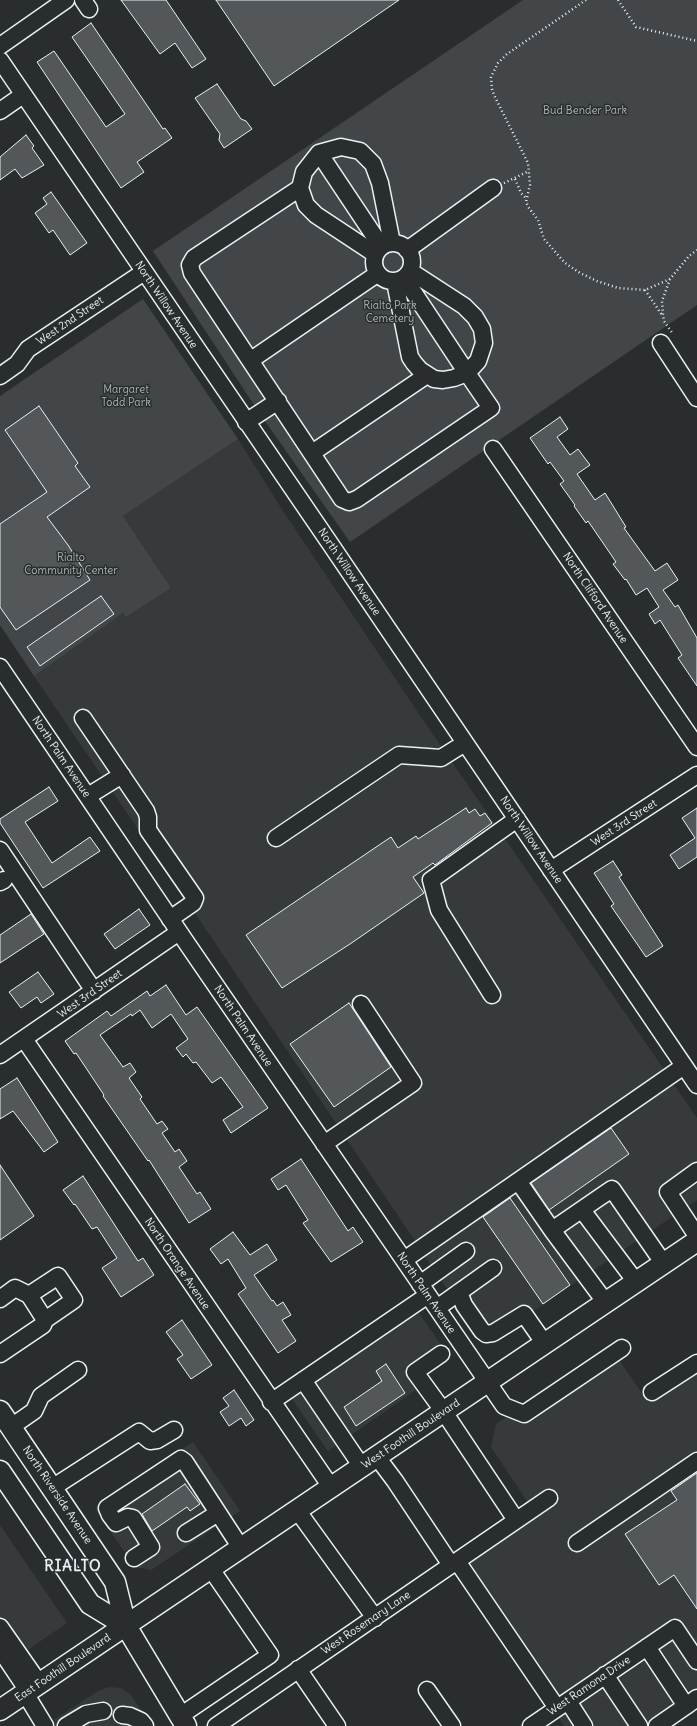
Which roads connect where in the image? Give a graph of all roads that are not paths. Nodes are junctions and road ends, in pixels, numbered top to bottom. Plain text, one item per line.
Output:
1 (66, 0) edge
2 (0, 46) edge
3 (0, 60) edge
4 (23, 95) junction
5 (0, 111) edge
6 (319, 153) junction
7 (497, 187) road end
8 (300, 188) junction
9 (383, 248) junction
10 (408, 250) junction
11 (144, 272) junction
12 (377, 274) junction
13 (403, 277) junction
14 (661, 344) dead end
15 (251, 360) junction
16 (467, 373) junction
17 (427, 375) junction
18 (0, 376) edge
19 (695, 391) edge
20 (278, 401) junction
21 (246, 422) junction
22 (492, 449) dead end
23 (312, 453) junction
24 (0, 667) edge
25 (83, 718) dead end
26 (465, 743) junction
27 (697, 747) edge
28 (122, 775) junction
29 (697, 775) edge
30 (88, 796) junction
31 (517, 820) junction
32 (276, 838) dead end
33 (0, 850) edge
34 (551, 870) junction
35 (170, 918) junction
36 (179, 932) junction
37 (94, 991) junction
38 (492, 995) dead end
39 (360, 1004) dead end
40 (24, 1039) junction
41 (3, 1048) edge
42 (684, 1066) junction
43 (697, 1085) edge
44 (324, 1144) junction
45 (697, 1171) edge
46 (518, 1181) junction
47 (582, 1210) junction
48 (552, 1230) junction
49 (695, 1245) edge
50 (466, 1251) dead end
51 (404, 1260) junction
52 (664, 1264) junction
53 (493, 1268) dead end
54 (636, 1282) junction
55 (424, 1289) junction
56 (459, 1292) junction
57 (29, 1295) junction
58 (0, 1299) edge
59 (606, 1303) junction
60 (437, 1308) junction
61 (45, 1320) junction
62 (545, 1344) junction
63 (622, 1348) dead end
64 (0, 1354) edge
65 (442, 1354) dead end
66 (697, 1363) edge
67 (78, 1370) dead end
68 (303, 1380) junction
69 (488, 1383) junction
70 (652, 1392) dead end
71 (272, 1402) junction
72 (444, 1412) junction
73 (5, 1419) edge
74 (174, 1430) dead end
75 (697, 1461) edge
76 (369, 1462) junction
77 (0, 1471) edge
78 (331, 1487) junction
79 (52, 1488) junction
80 (549, 1498) dead end
81 (297, 1510) junction
82 (218, 1513) junction
83 (516, 1520) junction
84 (186, 1533) dead end
85 (577, 1543) dead end
86 (241, 1548) junction
87 (134, 1558) dead end
88 (454, 1563) junction
89 (210, 1569) junction
90 (375, 1618) junction
91 (126, 1626) junction
92 (0, 1627) edge
93 (647, 1647) junction
94 (0, 1649) edge
95 (697, 1661) edge
96 (298, 1669) junction
97 (605, 1675) junction
98 (30, 1689) junction
99 (428, 1690) dead end
100 (691, 1702) edge
101 (562, 1704) junction
102 (1, 1706) edge
103 (103, 1711) dead end
104 (122, 1715) dead end
105 (182, 1722) edge
106 (44, 1726) edge
107 (66, 1726) edge
108 (145, 1726) edge
109 (216, 1726) edge
110 (337, 1726) edge
111 (452, 1726) edge
112 (531, 1726) edge
113 (584, 1726) edge
114 (639, 1726) edge
115 (657, 1726) edge

1 - 2 street
3 - 4 street, North Willow Avenue
4 - 5 street
4 - 11 street, North Willow Avenue
6 - 8 street
6 - 9 street
6 - 9 street
7 - 10 street
8 - 9 street
8 - 15 street
9 - 10 street
9 - 12 street
10 - 13 street
11 - 18 street, West 2nd Street
11 - 21 street, North Willow Avenue
12 - 13 street
12 - 15 street
13 - 16 street
13 - 16 street
13 - 17 street
14 - 19 street
15 - 20 street
16 - 17 street
16 - 23 street
17 - 23 street
20 - 21 street
20 - 23 street
21 - 26 street, North Willow Avenue
22 - 27 street, North Clifford Avenue
24 - 30 street, North Palm Avenue
25 - 28 street
26 - 31 street, North Willow Avenue
26 - 32 street
28 - 30 street
28 - 35 street
29 - 34 street, West 3rd Street
30 - 35 street, North Palm Avenue
31 - 34 street, North Willow Avenue
31 - 38 street
33 - 37 street
34 - 42 street, North Willow Avenue
35 - 36 street, North Palm Avenue
36 - 37 street, West 3rd Street
36 - 44 street, North Palm Avenue
37 - 40 street, West 3rd Street
39 - 44 street
40 - 41 street, West 3rd Street
40 - 71 street, North Orange Avenue
42 - 43 street, North Willow Avenue
42 - 46 street
44 - 51 street, North Palm Avenue
45 - 49 street
46 - 48 street
46 - 51 street
47 - 48 street
47 - 52 street
47 - 54 street
48 - 59 street
49 - 52 main road, West Foothill Boulevard
50 - 55 street
51 - 55 street, North Palm Avenue
52 - 54 main road, West Foothill Boulevard
53 - 56 street
54 - 59 main road, West Foothill Boulevard
55 - 60 street, North Palm Avenue
55 - 68 street
56 - 60 street
56 - 62 street
57 - 58 street
57 - 61 street
57 - 61 street
59 - 62 main road, West Foothill Boulevard
60 - 69 street, North Palm Avenue
61 - 64 street
62 - 69 main road, West Foothill Boulevard
63 - 69 street, North Palm Avenue
65 - 72 street
66 - 70 street
67 - 73 street
68 - 71 street
68 - 76 street
69 - 72 main road, West Foothill Boulevard
71 - 78 street, North Orange Avenue
72 - 76 main road, West Foothill Boulevard
72 - 83 street
73 - 79 main road, North Riverside Avenue
74 - 79 street
75 - 85 street
76 - 78 main road, West Foothill Boulevard
76 - 88 street
77 - 91 main road, North Riverside Avenue
78 - 81 main road, West Foothill Boulevard
79 - 91 main road, North Riverside Avenue
80 - 83 street, West Rosemary Lane
81 - 86 main road, West Foothill Boulevard
81 - 90 street
82 - 84 street
82 - 86 street
82 - 87 street
83 - 88 street, West Rosemary Lane
86 - 89 main road, West Foothill Boulevard
88 - 90 street, West Rosemary Lane
88 - 101 street
89 - 91 main road, West Foothill Boulevard
89 - 105 street
90 - 96 street, West Rosemary Lane
91 - 98 main road, East Foothill Boulevard
91 - 105 main road, North Riverside Avenue
92 - 98 street
93 - 95 street, West Ramona Drive
93 - 97 street, West Ramona Drive
93 - 100 street
94 - 98 street
96 - 109 street, West Rosemary Lane
96 - 110 street
97 - 101 street, West Ramona Drive
97 - 114 street
98 - 102 main road, East Foothill Boulevard
98 - 106 street
99 - 111 street
100 - 115 street
101 - 112 street, West Ramona Drive
101 - 113 street
103 - 107 street
104 - 108 street

